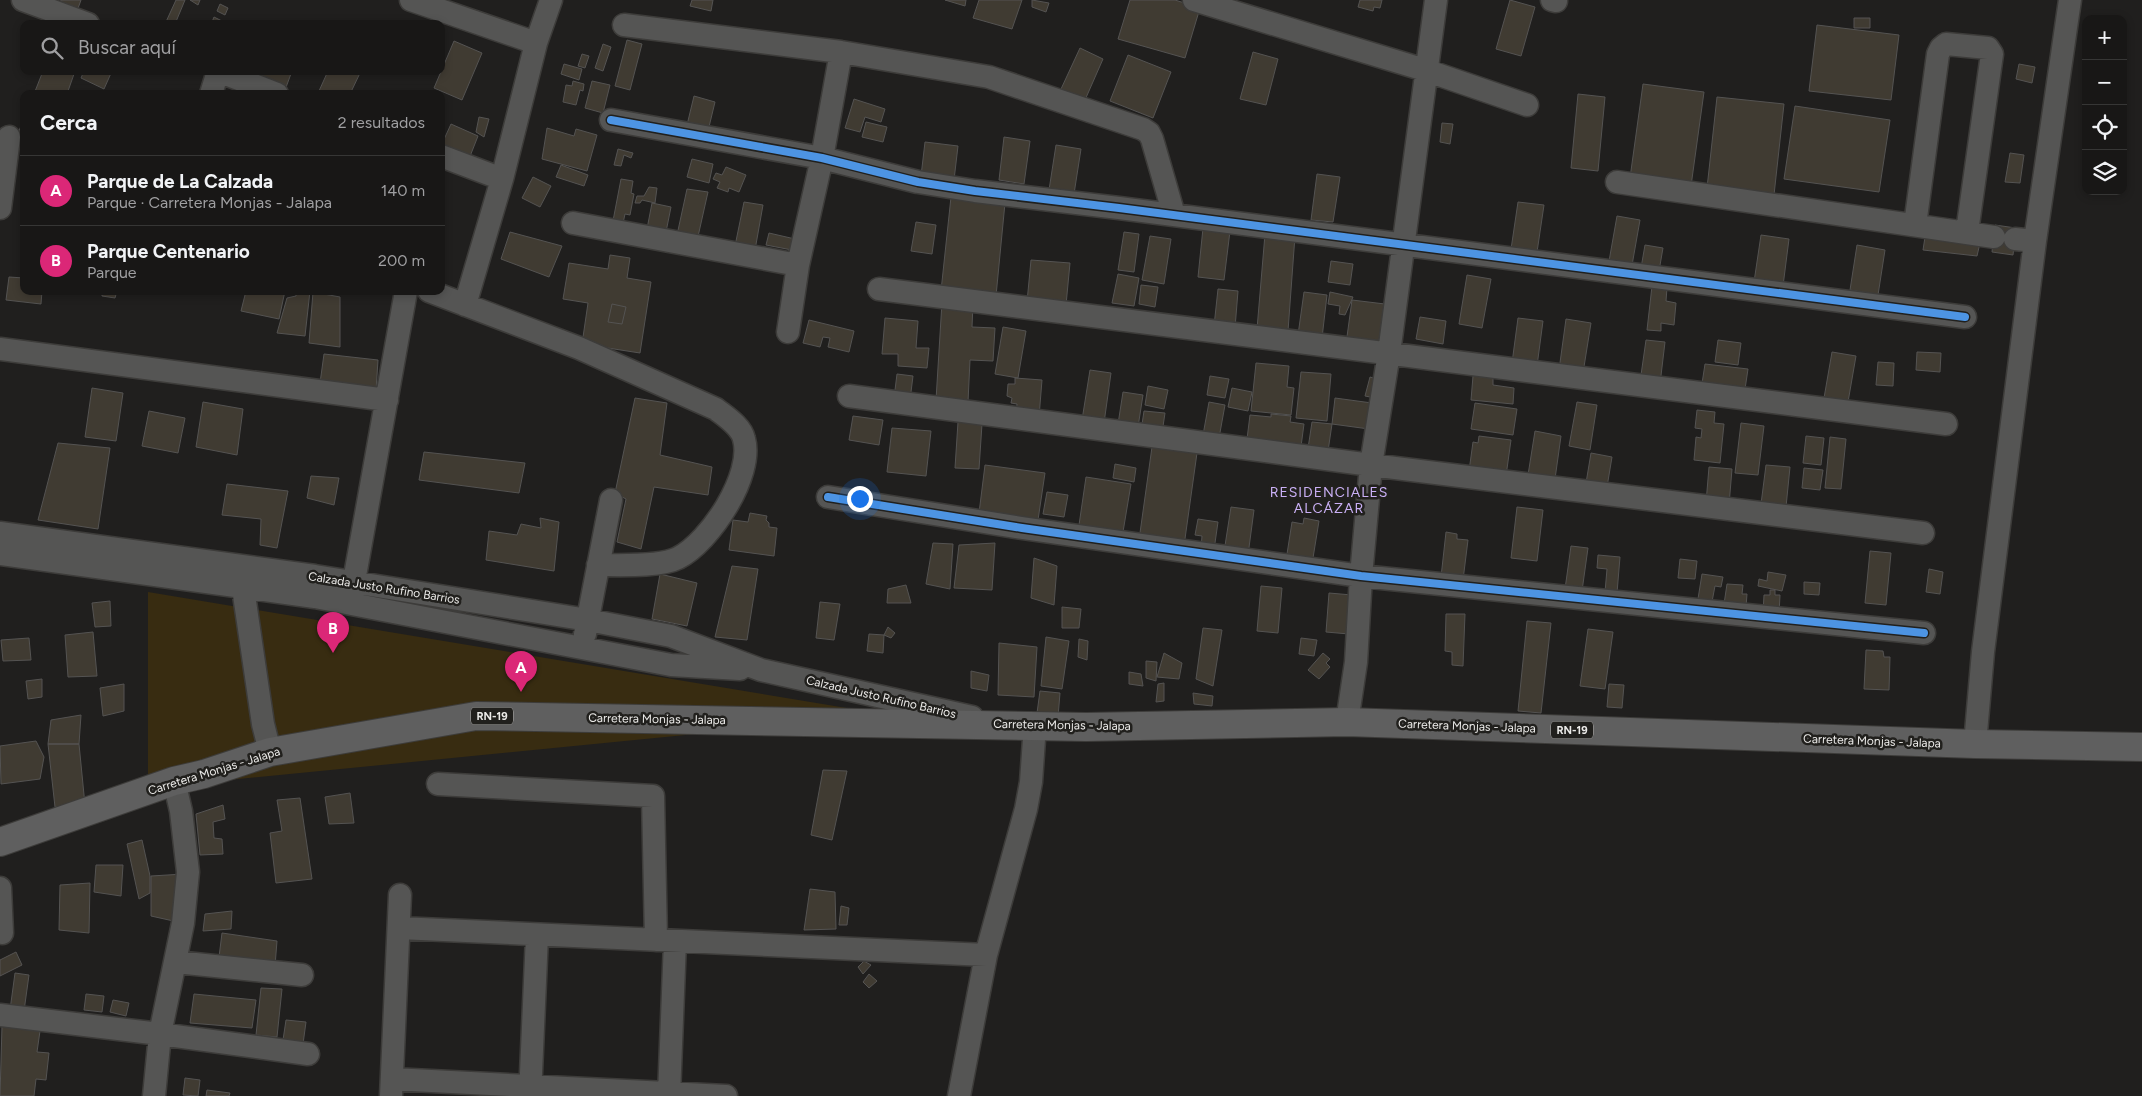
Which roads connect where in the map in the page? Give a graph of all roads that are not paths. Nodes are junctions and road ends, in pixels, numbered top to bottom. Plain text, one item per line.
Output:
1 (23, 0) edge
2 (411, 0) edge
3 (551, 0) edge
4 (1194, 0) edge
5 (1436, 0) edge
6 (2070, 0) edge
7 (77, 20) edge
8 (624, 25) dead end
9 (536, 43) junction
10 (841, 52) junction
11 (1425, 70) junction
12 (217, 75) edge
13 (228, 75) edge
14 (212, 90) edge
15 (267, 90) edge
16 (1527, 106) dead end
17 (611, 120) dead end
18 (11, 137) edge
19 (445, 158) edge
20 (822, 158) junction
21 (502, 179) junction
22 (1617, 182) dead end
23 (0, 208) edge
24 (1174, 215) junction
25 (573, 223) dead end
26 (1915, 225) junction
27 (1967, 232) junction
28 (2015, 239) junction
29 (1403, 245) junction
30 (798, 265) junction
31 (879, 289) dead end
32 (405, 295) edge
33 (439, 295) edge
34 (466, 306) junction
35 (1965, 317) dead end
36 (788, 332) dead end
37 (0, 349) edge
38 (1389, 353) junction
39 (849, 396) dead end
40 (387, 400) junction
41 (1946, 424) dead end
42 (1371, 465) junction
43 (828, 497) dead end
44 (611, 500) dead end
45 (0, 533) edge
46 (1923, 533) dead end
47 (0, 554) edge
48 (598, 565) junction
49 (1361, 576) junction
50 (243, 588) junction
51 (352, 593) junction
52 (588, 620) junction
53 (1924, 633) dead end
54 (582, 648) junction
55 (761, 670) junction
56 (1348, 722) junction
57 (1002, 724) junction
58 (1035, 725) junction
59 (1975, 744) junction
60 (2142, 747) edge
61 (270, 752) junction
62 (174, 781) junction
63 (438, 784) dead end
64 (0, 842) edge
65 (0, 888) edge
66 (400, 895) dead end
67 (399, 928) junction
68 (2, 933) dead end
69 (537, 934) junction
70 (665, 940) junction
71 (986, 955) junction
72 (176, 962) junction
73 (302, 975) dead end
74 (0, 1016) edge
75 (160, 1034) junction
76 (308, 1054) dead end
77 (392, 1088) edge
78 (530, 1091) edge
79 (670, 1095) edge
80 (154, 1096) edge
81 (726, 1096) edge
82 (959, 1096) edge

1 - 7 street
2 - 9 street
3 - 9 street
4 - 11 street
5 - 11 street
6 - 28 street
8 - 10 street
9 - 21 street
10 - 20 street
10 - 24 street
11 - 16 street
11 - 29 street
12 - 14 street
13 - 15 street
17 - 20 street
18 - 23 street
19 - 21 street
20 - 24 street
20 - 30 street
21 - 34 street
22 - 26 street
24 - 29 street
25 - 30 street
26 - 27 street
26 - 27 street
27 - 28 street
28 - 59 street
29 - 35 street
29 - 38 street
30 - 36 street
31 - 38 street
32 - 40 street
33 - 34 street
34 - 48 street
37 - 40 street
38 - 41 street
38 - 42 street
39 - 42 street
40 - 51 street
42 - 46 street
42 - 49 street
43 - 49 street
44 - 48 street
45 - 51 street, Calzada Justo Rufino Barrios
47 - 50 street, Calzada Justo Rufino Barrios
48 - 52 street
49 - 53 street
49 - 56 street
50 - 51 street, Calzada Justo Rufino Barrios
50 - 61 street
51 - 52 street, Calzada Justo Rufino Barrios
51 - 54 street, Calzada Justo Rufino Barrios
52 - 54 street
52 - 55 street, Calzada Justo Rufino Barrios
54 - 55 street, Calzada Justo Rufino Barrios
55 - 57 street, Calzada Justo Rufino Barrios
56 - 58 main road, Carretera Monjas - Jalapa / RN-19
56 - 59 main road, Carretera Monjas - Jalapa / RN-19
57 - 58 main road, Carretera Monjas - Jalapa / RN-19
57 - 61 main road, Carretera Monjas - Jalapa / RN-19
58 - 71 street
59 - 60 main road, Carretera Monjas - Jalapa / RN-19
61 - 62 main road, Carretera Monjas - Jalapa / RN-19
62 - 64 main road, Carretera Monjas - Jalapa / RN-19
62 - 72 street
63 - 70 street
65 - 68 street
66 - 67 street
67 - 69 street
67 - 77 street
69 - 70 street
69 - 78 street
70 - 71 street
70 - 79 street
71 - 82 street
72 - 73 street
72 - 75 street
74 - 75 street
75 - 76 street
75 - 80 street
77 - 78 street
78 - 79 street
79 - 81 street

